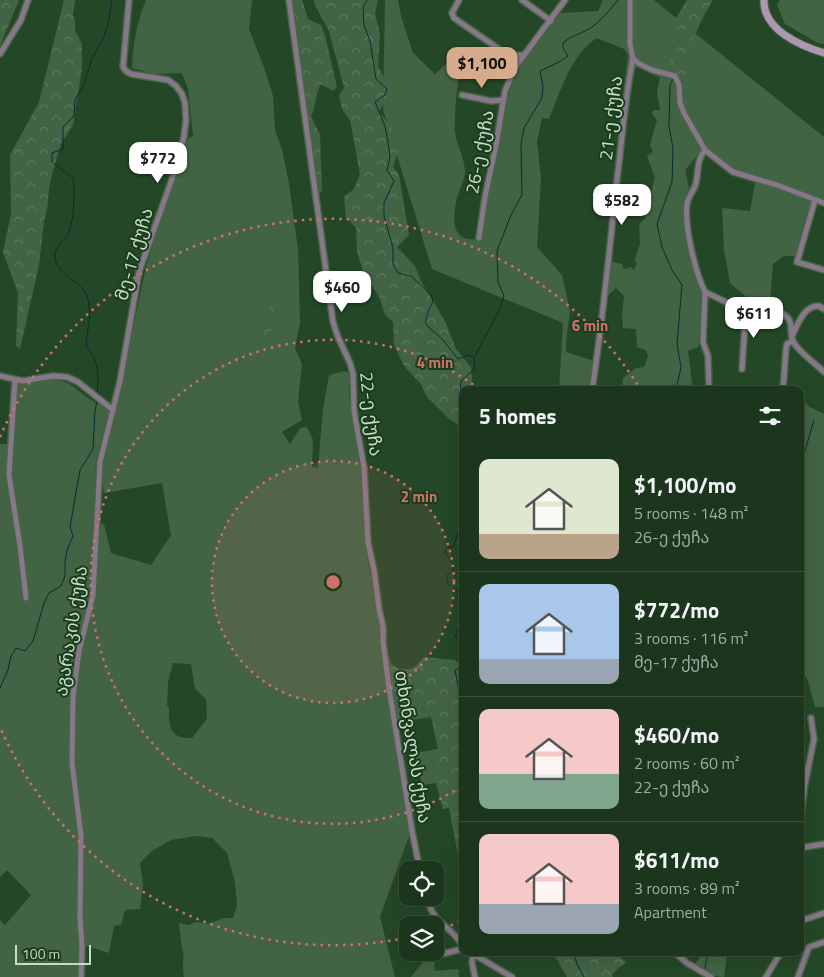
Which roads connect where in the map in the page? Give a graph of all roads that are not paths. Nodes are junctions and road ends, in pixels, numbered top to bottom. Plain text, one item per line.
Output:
1 (28, 0) edge
2 (129, 0) edge
3 (289, 0) edge
4 (459, 0) edge
5 (522, 0) edge
6 (565, 0) edge
7 (630, 0) edge
8 (764, 0) edge
9 (551, 20) junction
10 (824, 53) edge
11 (0, 54) edge
12 (523, 55) junction
13 (633, 58) junction
14 (462, 95) dead end
15 (503, 100) junction
16 (705, 150) junction
17 (815, 200) junction
18 (824, 203) edge
19 (479, 238) dead end
20 (824, 270) edge
21 (705, 292) junction
22 (746, 307) junction
23 (824, 309) edge
24 (792, 334) junction
25 (792, 341) junction
26 (742, 369) dead end
27 (824, 372) edge
28 (0, 376) edge
29 (15, 380) junction
30 (592, 386) edge
31 (710, 386) edge
32 (783, 386) edge
33 (113, 410) junction
34 (26, 598) dead end
35 (383, 627) joint
36 (812, 718) dead end
37 (804, 792) edge
38 (824, 844) edge
39 (804, 847) edge
40 (418, 861) edge
41 (430, 906) edge
42 (824, 913) edge
43 (804, 920) edge
44 (459, 939) edge
45 (824, 942) edge
46 (459, 950) edge
47 (444, 954) edge
48 (471, 956) edge
49 (475, 956) edge
50 (679, 956) edge
51 (779, 956) edge
52 (81, 977) edge
53 (475, 977) edge
54 (512, 977) edge
55 (711, 977) edge
56 (766, 977) edge
57 (798, 977) edge

1 - 11 street
2 - 33 street, მე-17 ქუჩა
3 - 35 street, 22-ე ქუჩა
4 - 12 street
5 - 9 street
6 - 9 street, 26-ე ქუჩა
7 - 13 street, 21-ე ქუჩა
8 - 10 street
9 - 12 street, 26-ე ქუჩა
12 - 15 street, 26-ე ქუჩა
13 - 16 street
13 - 30 street, 21-ე ქუჩა
14 - 15 street
15 - 19 street, 26-ე ქუჩა
16 - 17 street
16 - 21 street
17 - 18 street
17 - 20 street
21 - 22 street
21 - 31 street
22 - 24 street
22 - 26 street
23 - 24 street
24 - 25 street
25 - 27 street
25 - 32 street
28 - 29 street
29 - 33 street
29 - 34 street
33 - 52 street, აგარაკის ქუჩა
35 - 40 street, თხინვალას ქუჩა
36 - 37 street
38 - 39 street
41 - 44 street
42 - 43 street
45 - 57 street
46 - 47 street
48 - 53 street
49 - 54 street
50 - 55 street
51 - 56 street

